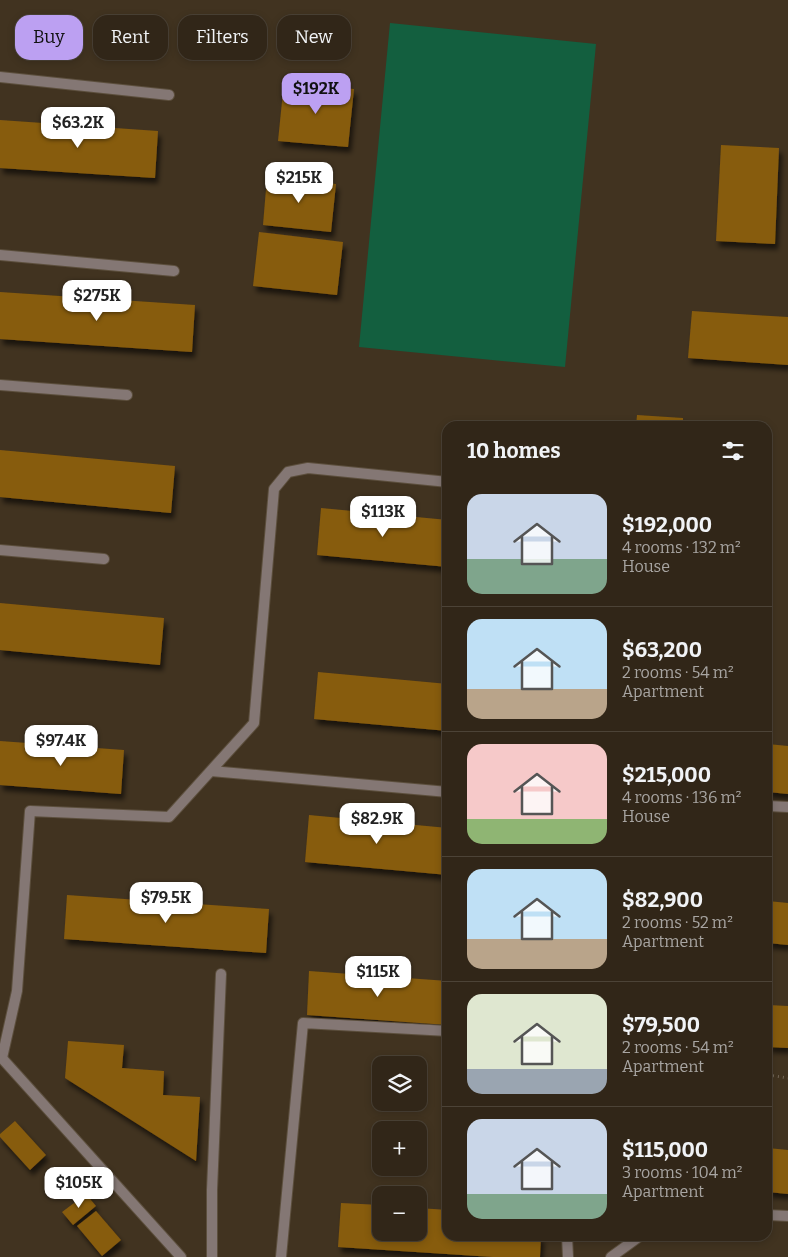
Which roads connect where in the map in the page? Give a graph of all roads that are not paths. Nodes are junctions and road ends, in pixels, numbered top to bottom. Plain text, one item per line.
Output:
1 (0, 77) edge
2 (169, 95) dead end
3 (0, 255) edge
4 (174, 271) dead end
5 (0, 385) edge
6 (127, 395) dead end
7 (442, 481) edge
8 (0, 550) edge
9 (104, 558) dead end
10 (211, 771) junction
11 (442, 791) edge
12 (772, 806) edge
13 (788, 808) edge
14 (221, 974) dead end
15 (442, 1031) edge
16 (1, 1057) edge
17 (772, 1215) edge
18 (788, 1216) edge
19 (567, 1241) edge
20 (633, 1241) edge
21 (181, 1257) edge
22 (212, 1257) edge
23 (281, 1257) edge
24 (568, 1257) edge
25 (611, 1257) edge

1 - 2 street
3 - 4 street
5 - 6 street
7 - 10 street
8 - 9 street
10 - 11 street
10 - 16 street
12 - 13 street
14 - 22 street
15 - 23 street
16 - 21 street
17 - 18 street
19 - 24 street
20 - 25 street

